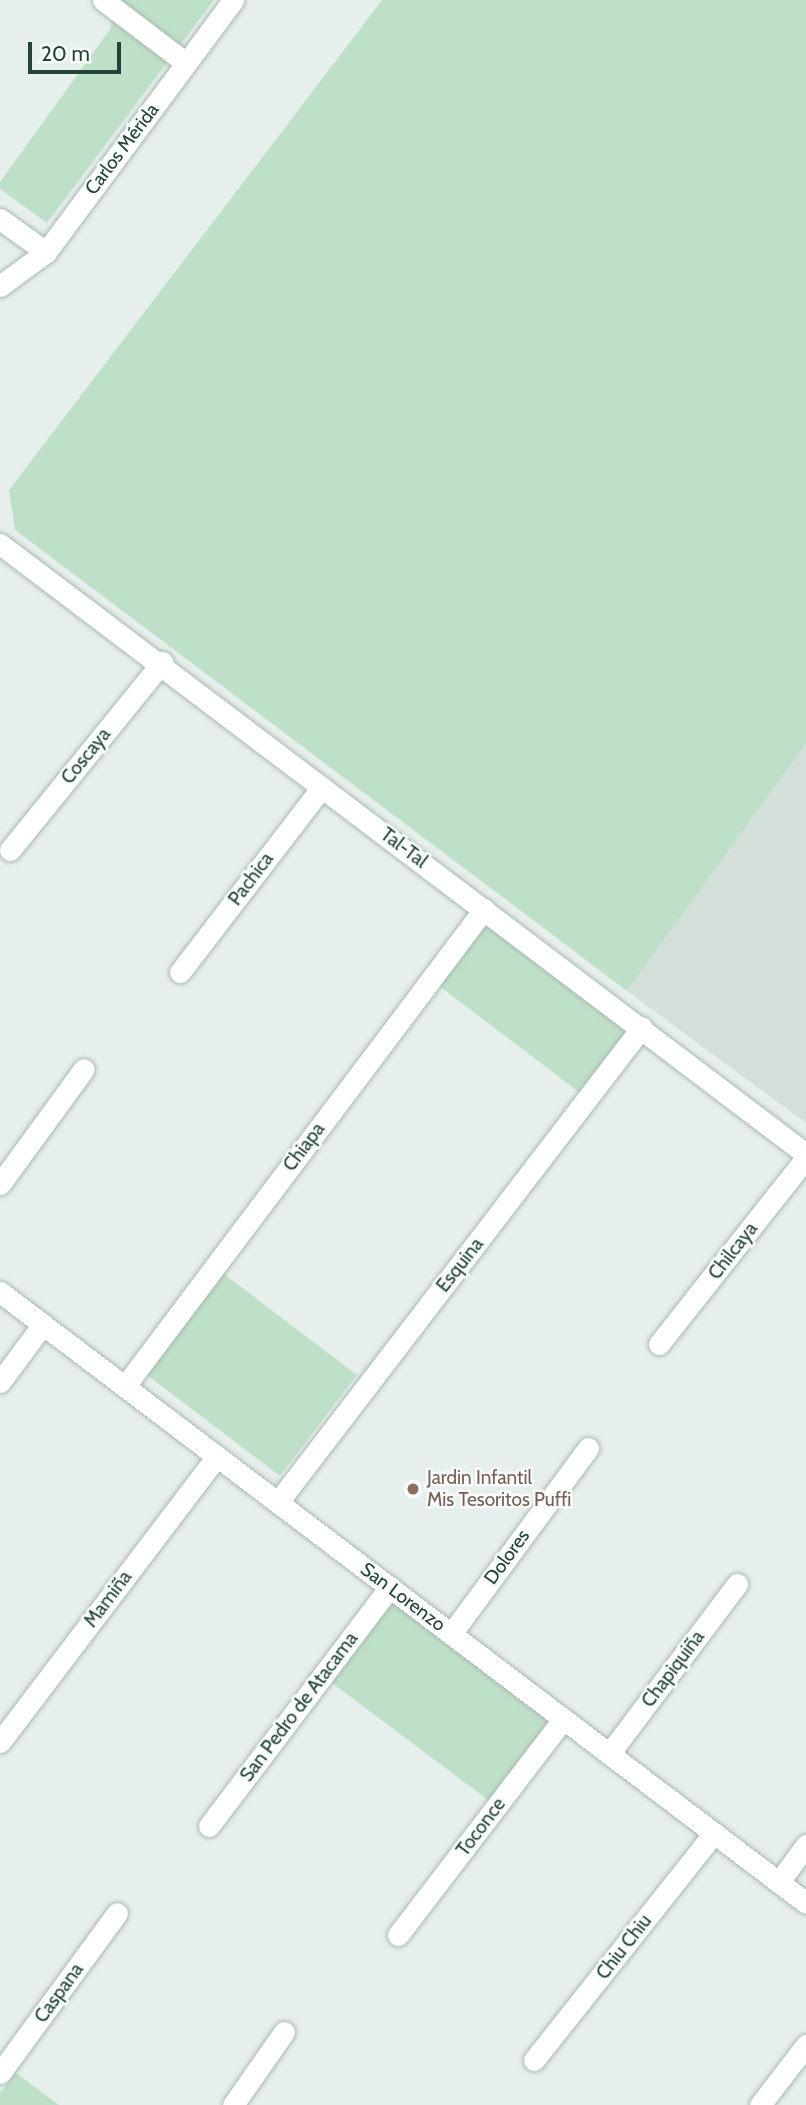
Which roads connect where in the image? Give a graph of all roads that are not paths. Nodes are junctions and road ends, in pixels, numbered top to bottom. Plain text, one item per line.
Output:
1 (103, 0) edge
2 (233, 0) edge
3 (186, 63) junction
4 (0, 219) edge
5 (46, 252) junction
6 (0, 286) edge
7 (0, 544) edge
8 (162, 662) junction
9 (322, 787) junction
10 (10, 850) dead end
11 (484, 909) junction
12 (180, 972) dead end
13 (642, 1027) junction
14 (84, 1069) dead end
15 (806, 1156) edge
16 (0, 1184) edge
17 (0, 1292) edge
18 (43, 1324) junction
19 (659, 1344) dead end
20 (0, 1382) edge
21 (125, 1386) junction
22 (588, 1448) dead end
23 (217, 1456) junction
24 (278, 1502) junction
25 (737, 1584) dead end
26 (390, 1587) junction
27 (451, 1633) junction
28 (563, 1718) junction
29 (0, 1742) edge
30 (609, 1754) junction
31 (209, 1826) dead end
32 (714, 1833) junction
33 (806, 1845) edge
34 (779, 1882) junction
35 (806, 1903) edge
36 (117, 1913) dead end
37 (398, 1935) dead end
38 (284, 2032) dead end
39 (806, 2045) edge
40 (534, 2060) dead end
41 (0, 2073) edge
42 (233, 2105) edge
43 (760, 2105) edge

1 - 3 street
2 - 3 street, Carlos Mérida
3 - 5 street, Carlos Mérida
4 - 5 street
5 - 6 street, Carlos Mérida
7 - 8 street, Tal-Tal
8 - 9 street, Tal-Tal
8 - 10 street, Coscaya
9 - 11 street, Tal-Tal
9 - 12 street, Pachica
11 - 13 street, Tal-Tal
11 - 21 street, Chiapa
13 - 15 street, Tal-Tal
13 - 24 street, Esquina
14 - 16 street
15 - 19 street, Chilcaya
17 - 18 street, San Lorenzo
18 - 20 street
18 - 21 street, San Lorenzo
21 - 23 street, San Lorenzo
22 - 27 street, Dolores
23 - 24 street, San Lorenzo
23 - 29 street, Mamiña
24 - 26 street, San Lorenzo
25 - 30 street, Chapiquiña
26 - 27 street, San Lorenzo
26 - 31 street, San Pedro de Atacama
27 - 28 street, San Lorenzo
28 - 30 street, San Lorenzo
28 - 37 street, Toconce
30 - 32 street, San Lorenzo
32 - 34 street, San Lorenzo
32 - 40 street, Chiu Chiu
33 - 34 street
34 - 35 street, San Lorenzo
36 - 41 street, Caspana
38 - 42 street
39 - 43 street

